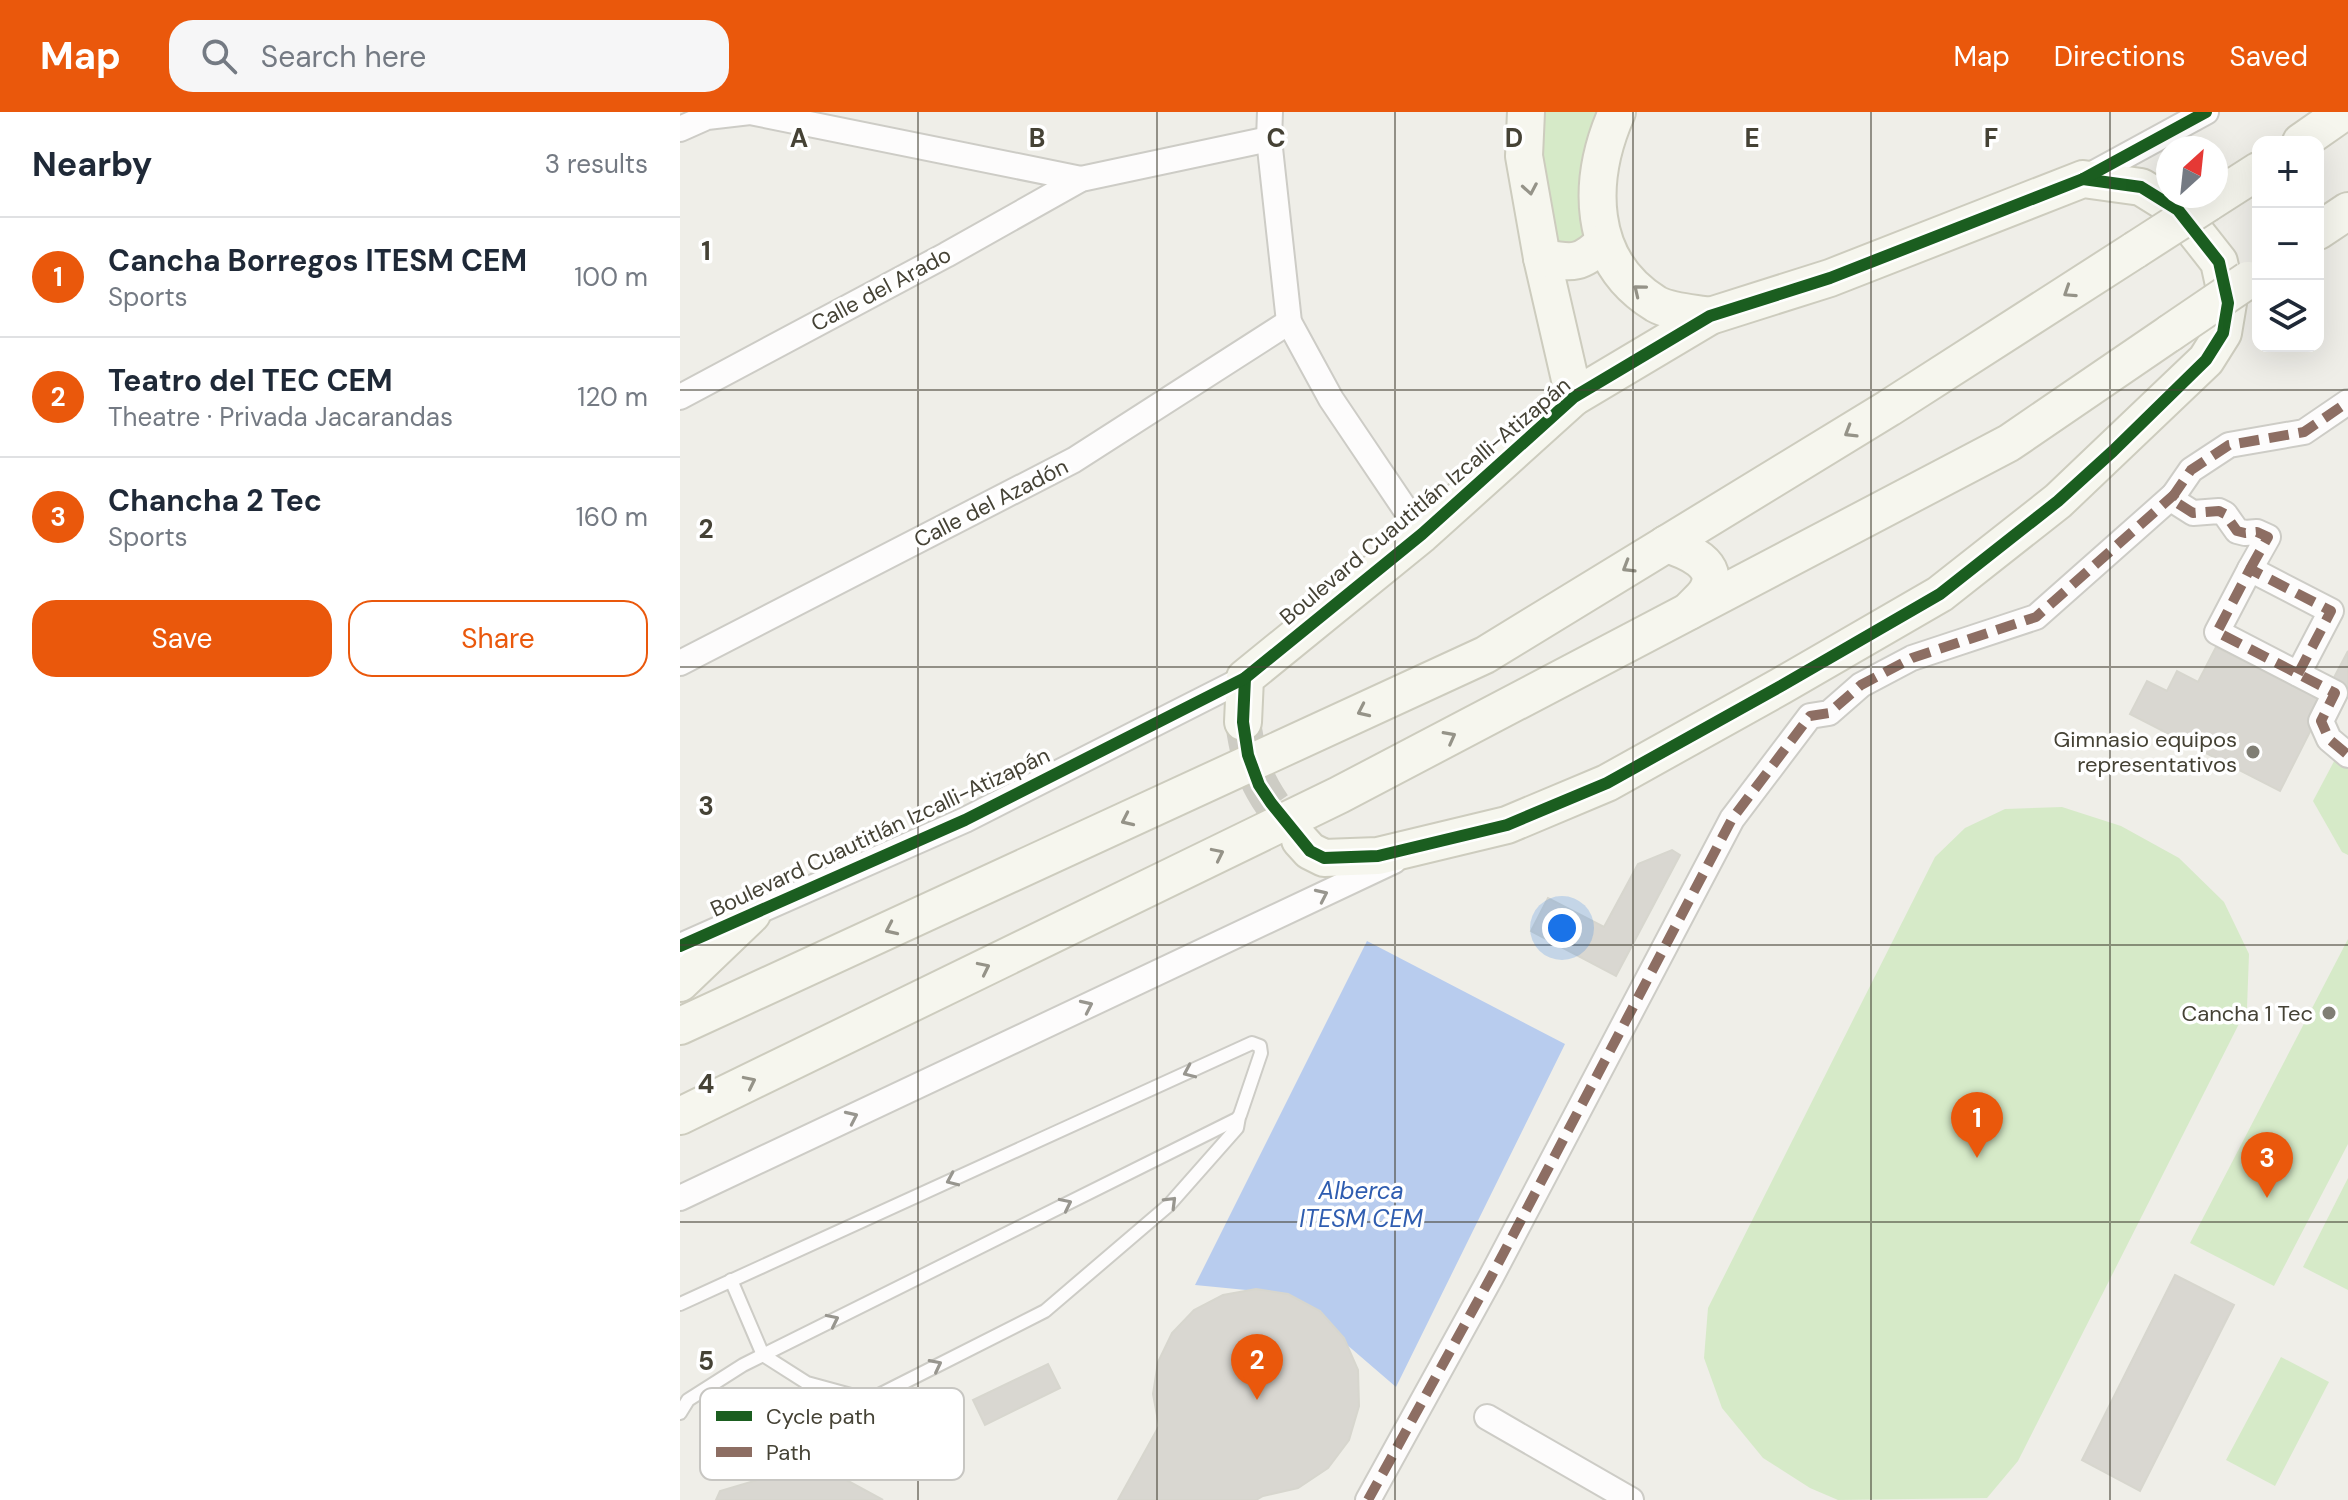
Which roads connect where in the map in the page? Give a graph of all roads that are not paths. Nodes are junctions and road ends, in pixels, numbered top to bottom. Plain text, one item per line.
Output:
1 (1270, 112) edge
2 (1526, 112) edge
3 (1617, 112) edge
4 (2206, 112) edge
5 (2344, 112) edge
6 (680, 129) edge
7 (2310, 136) edge
8 (1269, 139) junction
9 (2252, 175) edge
10 (1081, 179) junction
11 (2083, 179) junction
12 (2348, 211) edge
13 (2324, 227) edge
14 (1603, 243) junction
15 (1542, 258) junction
16 (2252, 277) edge
17 (1710, 316) junction
18 (1289, 322) junction
19 (680, 397) edge
20 (1574, 397) junction
21 (2348, 402) edge
22 (2176, 493) junction
23 (1422, 534) junction
24 (1666, 544) junction
25 (2250, 569) junction
26 (1688, 612) junction
27 (680, 663) edge
28 (2298, 674) junction
29 (1245, 678) junction
30 (1243, 722) tunnel mouth
31 (2348, 755) edge
32 (1300, 840) tunnel mouth
33 (1435, 841) junction
34 (752, 914) junction
35 (680, 946) edge
36 (680, 983) edge
37 (680, 1026) edge
38 (680, 1116) edge
39 (1239, 1117) junction
40 (680, 1198) edge
41 (731, 1280) junction
42 (680, 1304) edge
43 (763, 1355) junction
44 (708, 1388) edge
45 (825, 1388) edge
46 (893, 1388) edge
47 (700, 1393) edge
48 (680, 1413) edge
49 (1487, 1417) dead end
50 (1368, 1500) edge
51 (1631, 1500) edge

1 - 8 street
2 -> 15 main road
3 - 14 main road
4 - 11 street, Boulevard Cuautitlán Izcalli-Atizapán
5 - 7 main road
6 - 10 street, Calle del Arado
8 - 10 street, Calle del Arado
8 - 18 street
9 -> 24 main road, bridge
10 - 19 street, Calle del Arado
11 - 17 main road, Boulevard Cuautitlán Izcalli-Atizapán
11 - 33 main road
12 - 13 main road
14 - 15 main road
17 -> 14 main road
15 - 20 main road
16 - 26 main road, bridge
17 - 20 main road, Boulevard Cuautitlán Izcalli-Atizapán
18 - 23 street
18 - 27 street, Calle del Azadón
20 - 23 main road, Boulevard Cuautitlán Izcalli-Atizapán
21 - 22 street
22 - 25 street
22 - 50 street
23 - 29 main road, Boulevard Cuautitlán Izcalli-Atizapán
24 - 26 main road
24 -> 37 main road
25 - 28 street
25 - 28 street
38 -> 26 main road
28 - 31 street
29 - 30 main road
29 - 34 street, Boulevard Cuautitlán Izcalli-Atizapán
32 - 33 main road
40 -> 33 street
34 - 35 street, Boulevard Cuautitlán Izcalli-Atizapán
34 - 36 main road
39 -> 41 lane
43 -> 39 lane
46 -> 39 lane
41 - 42 lane
41 - 43 lane
43 - 44 lane
43 -> 45 lane
47 - 48 lane
49 - 51 street

